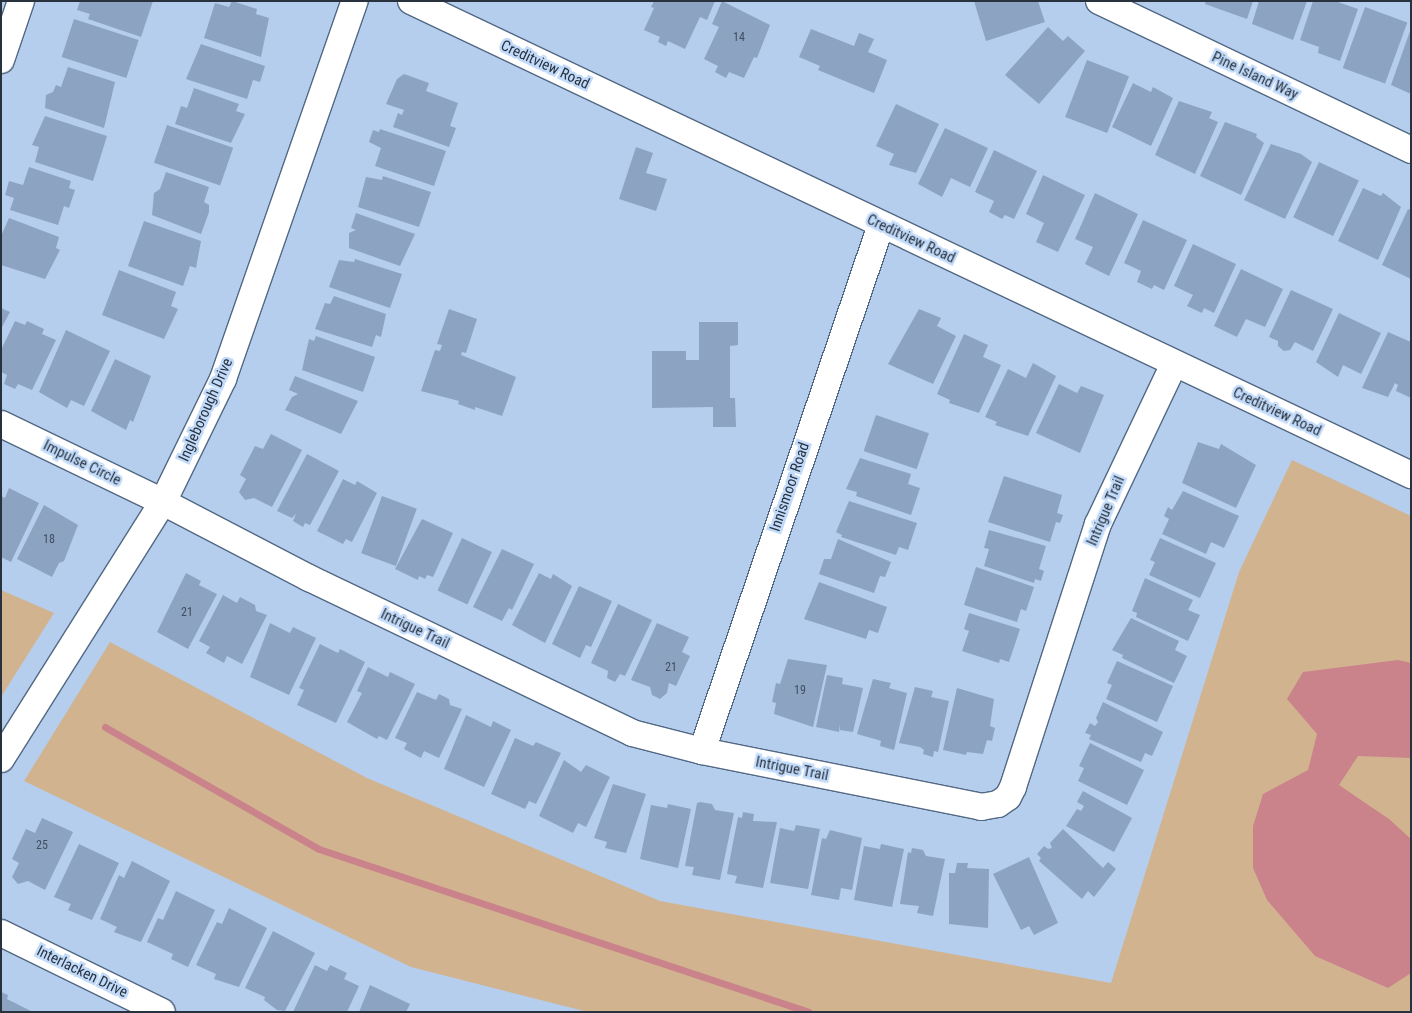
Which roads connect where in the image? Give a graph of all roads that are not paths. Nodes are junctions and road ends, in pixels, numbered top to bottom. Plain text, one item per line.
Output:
1 (21, 1) edge
2 (354, 1) edge
3 (411, 1) edge
4 (1099, 1) edge
5 (1, 60) edge
6 (1411, 150) edge
7 (881, 225) junction
8 (1174, 364) junction
9 (1, 424) edge
10 (1411, 475) edge
11 (163, 502) junction
12 (702, 751) junction
13 (1, 759) edge
14 (1, 933) edge
15 (162, 1012) edge

1 - 5 street
2 - 11 street, Ingleborough Drive
3 - 7 street, Creditview Road
4 - 6 street, Pine Island Way
7 - 8 street, Creditview Road
7 - 12 street, Innismoor Road
8 - 10 street, Creditview Road
8 - 12 street, Intrigue Trail
9 - 11 street, Impulse Circle
11 - 12 street, Intrigue Trail
11 - 13 street, Ingleborough Drive
14 - 15 street, Interlacken Drive

